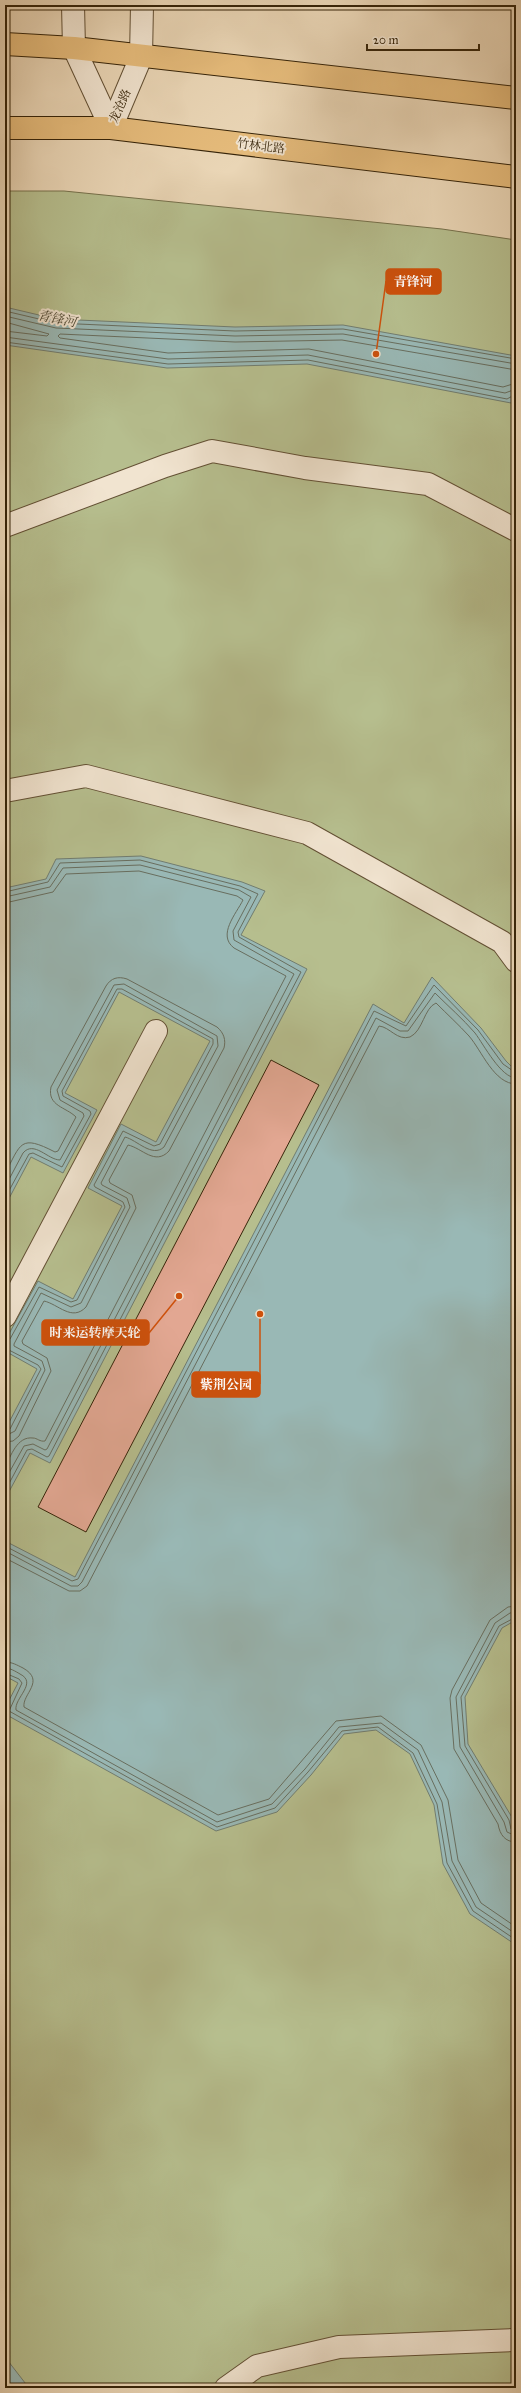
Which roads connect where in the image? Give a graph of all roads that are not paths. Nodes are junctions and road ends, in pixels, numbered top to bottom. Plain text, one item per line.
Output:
1 (73, 5) edge
2 (142, 5) edge
3 (5, 44) edge
4 (74, 48) junction
5 (141, 57) junction
6 (516, 83) edge
7 (482, 94) junction
8 (516, 98) edge
9 (5, 128) edge
10 (111, 128) junction
11 (516, 177) edge
12 (5, 526) edge
13 (516, 530) edge
14 (5, 791) edge
15 (516, 961) edge
16 (156, 1031) dead end
17 (5, 1316) edge
18 (516, 2340) edge
19 (226, 2388) edge

1 - 4 street, 龙沧路
2 - 5 street, 龙沧路
3 - 4 main road
4 - 5 main road
4 - 10 street, 龙沧路
5 - 7 main road
5 - 10 street, 龙沧路
6 - 7 main road
7 - 8 main road
9 - 10 main road, 竹林北路
10 - 11 main road, 竹林北路
12 - 13 street
14 - 15 street
16 - 17 street
18 - 19 street

